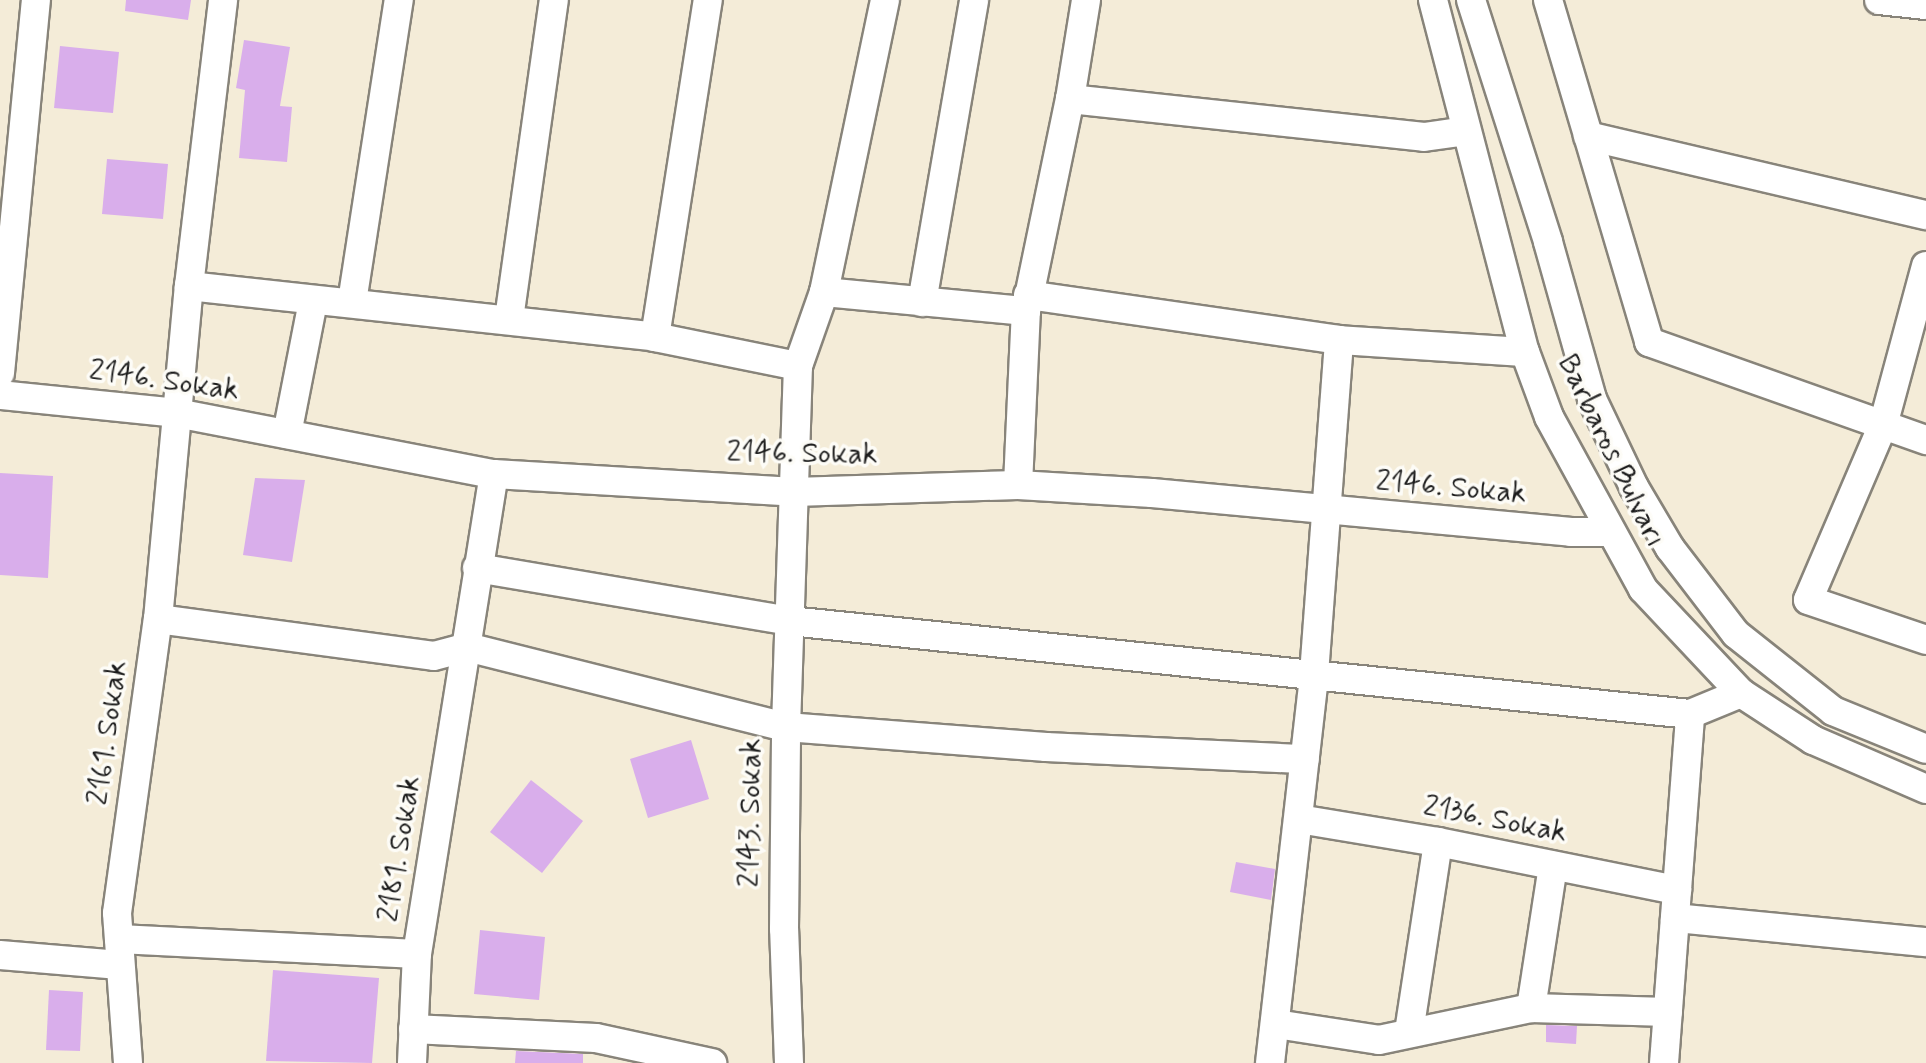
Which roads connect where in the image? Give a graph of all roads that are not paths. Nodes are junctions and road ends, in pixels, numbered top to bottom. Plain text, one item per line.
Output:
1 (36, 0) edge
2 (223, 0) edge
3 (399, 0) edge
4 (554, 0) edge
5 (708, 0) edge
6 (885, 0) edge
7 (974, 0) edge
8 (1086, 0) edge
9 (1433, 0) edge
10 (1471, 0) edge
11 (1548, 0) edge
12 (1879, 0) edge
13 (1926, 5) edge
14 (1070, 99) junction
15 (1466, 131) junction
16 (1588, 136) junction
17 (11, 166) edge
18 (1926, 215) edge
19 (1926, 266) edge
20 (189, 286) junction
21 (824, 292) junction
22 (313, 301) junction
23 (352, 302) junction
24 (922, 302) junction
25 (1027, 303) junction
26 (509, 319) junction
27 (655, 337) junction
28 (1339, 340) junction
29 (1525, 352) junction
30 (798, 366) junction
31 (0, 373) edge
32 (0, 395) edge
33 (176, 413) junction
34 (1883, 425) junction
35 (287, 434) junction
36 (1926, 440) edge
37 (494, 474) junction
38 (1018, 485) junction
39 (794, 492) junction
40 (1324, 511) junction
41 (1608, 532) junction
42 (477, 568) junction
43 (158, 619) junction
44 (790, 621) junction
45 (1926, 640) edge
46 (467, 647) junction
47 (1314, 674) junction
48 (1741, 693) junction
49 (1690, 714) junction
50 (786, 727) junction
51 (1926, 749) edge
52 (1305, 759) junction
53 (1926, 789) edge
54 (1299, 819) junction
55 (1438, 842) junction
56 (1553, 866) junction
57 (1676, 904) junction
58 (1926, 942) edge
59 (120, 952) junction
60 (417, 954) junction
61 (0, 955) edge
62 (1531, 1008) junction
63 (1668, 1012) junction
64 (1276, 1024) junction
65 (413, 1029) junction
66 (1409, 1032) junction
67 (128, 1063) edge
68 (412, 1063) edge
69 (712, 1063) edge
70 (789, 1063) edge
71 (1270, 1063) edge
72 (1664, 1063) edge

1 - 17 street
2 - 20 street, 2161. Sokak
3 - 23 street
4 - 26 street
5 - 27 street
6 - 21 street, 2143. Sokak
7 - 24 street
8 - 14 street
9 - 15 street, Barbaros Bulvarı
10 - 51 street, Barbaros Bulvarı
11 - 16 street
12 - 13 street
14 - 15 street
14 - 25 street
15 - 29 street, Barbaros Bulvarı
16 - 18 street
16 - 34 street
17 - 31 street
19 - 34 street
20 - 22 street
20 - 33 street, 2161. Sokak
21 - 24 street
21 - 30 street, 2143. Sokak
22 - 23 street
22 - 35 street
23 - 26 street
24 - 25 street
25 - 28 street
25 - 38 street
26 - 27 street
27 - 30 street
28 - 29 street
28 - 40 street
29 - 41 street, Barbaros Bulvarı
30 - 39 street, 2143. Sokak
32 - 33 street, 2146. Sokak
33 - 35 street, 2146. Sokak
33 - 43 street, 2161. Sokak
34 - 36 street
34 - 45 street
35 - 37 street, 2146. Sokak
37 - 39 street, 2146. Sokak
37 - 42 street, 2181. Sokak
38 - 39 street, 2146. Sokak
38 - 40 street, 2146. Sokak
39 - 44 street, 2143. Sokak
40 - 41 street, 2146. Sokak
40 - 47 street
41 - 48 street, Barbaros Bulvarı
42 - 44 street
42 - 46 street, 2181. Sokak
43 - 46 street
43 - 59 street, 2161. Sokak
44 - 47 street
44 - 50 street, 2143. Sokak
46 - 50 street
46 - 60 street, 2181. Sokak
47 - 49 street
47 - 52 street
48 - 49 street
48 - 53 street, Barbaros Bulvarı
49 - 57 street
50 - 52 street
50 - 70 street, 2143. Sokak
52 - 54 street
54 - 55 street, 2136. Sokak
54 - 64 street
55 - 56 street, 2136. Sokak
55 - 66 street
56 - 57 street, 2136. Sokak
56 - 62 street
57 - 58 street, 2136. Sokak
57 - 63 street
59 - 60 street
59 - 61 street
59 - 67 street, 2161. Sokak
60 - 65 street, 2181. Sokak
62 - 63 street
62 - 66 street
63 - 72 street
64 - 66 street
64 - 71 street
65 - 68 street, 2181. Sokak
65 - 69 street

